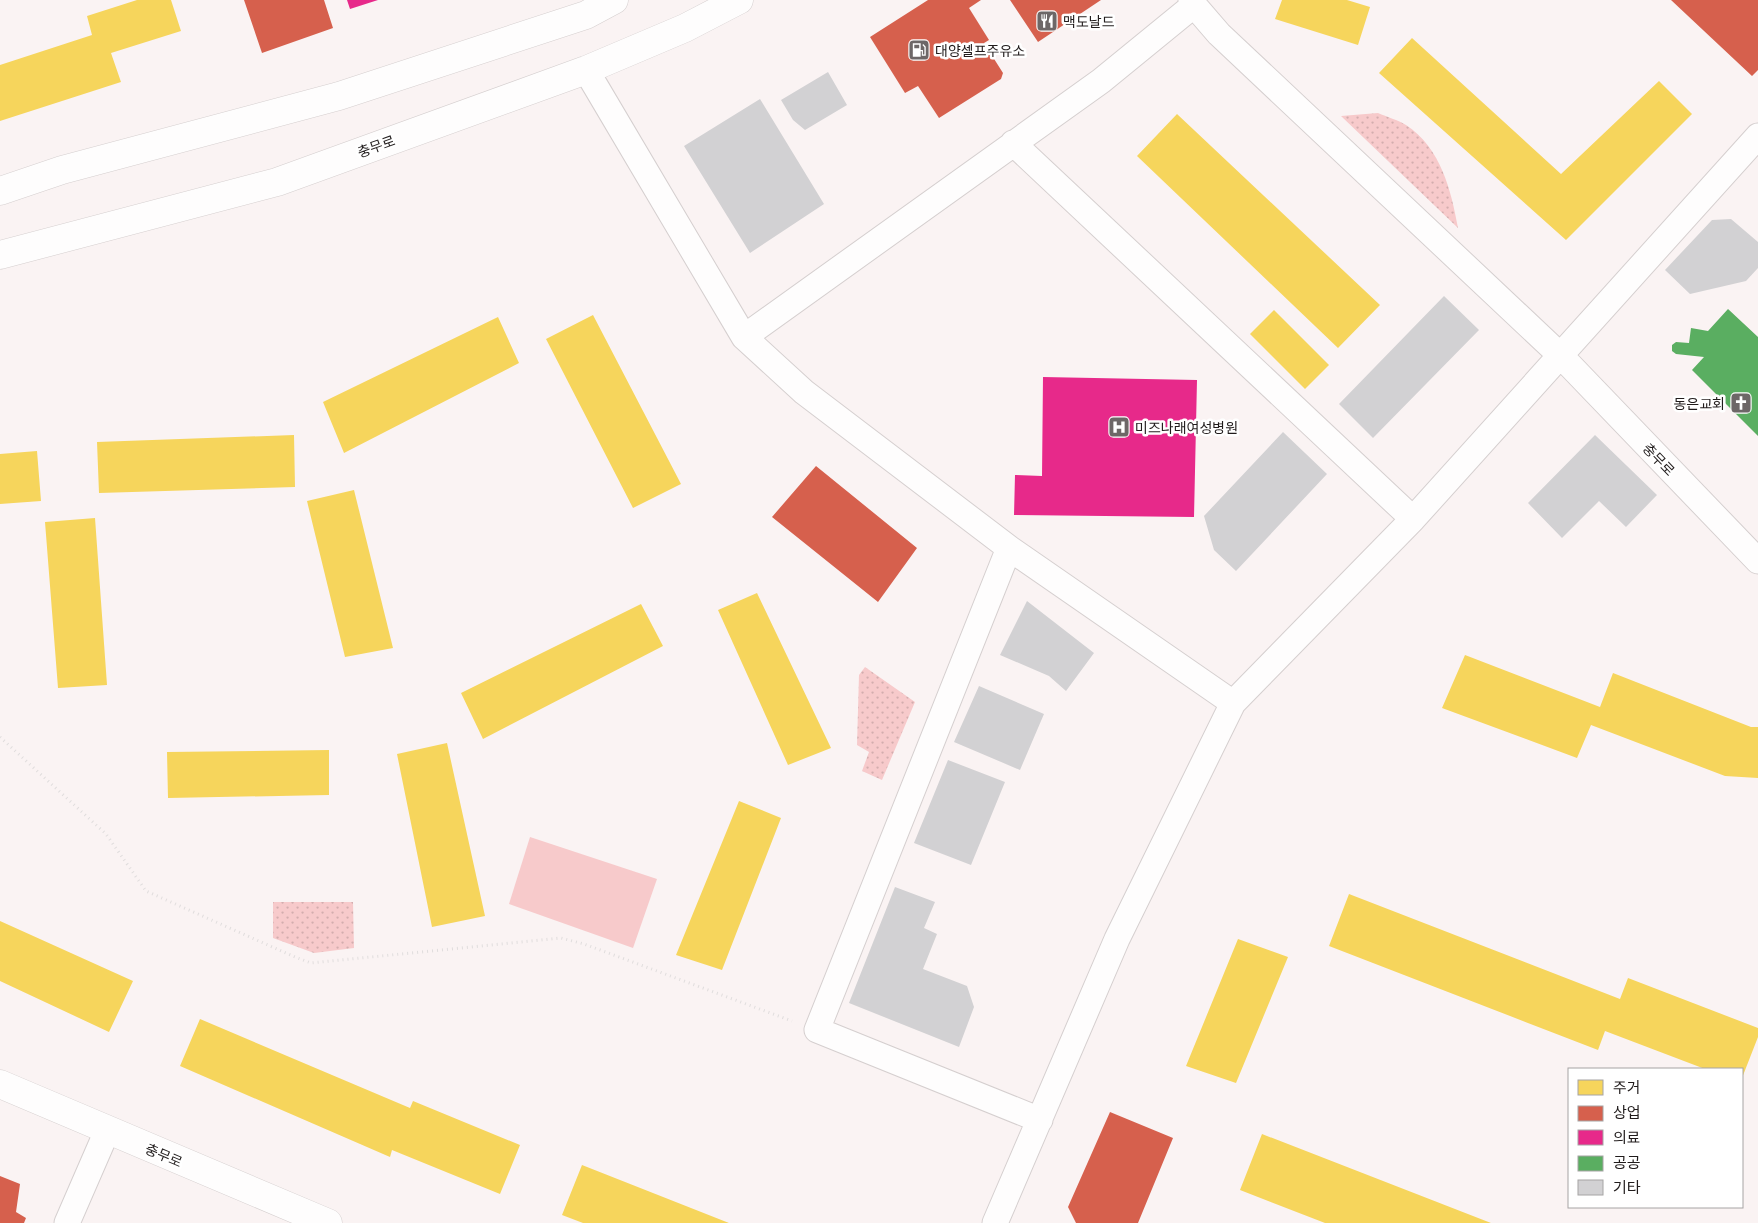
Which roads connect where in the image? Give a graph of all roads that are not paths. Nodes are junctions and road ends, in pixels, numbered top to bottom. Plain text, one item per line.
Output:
1 (614, 0) edge
2 (739, 0) edge
3 (1192, 3) edge
4 (586, 70) junction
5 (1758, 136) edge
6 (1013, 143) junction
7 (0, 191) edge
8 (0, 256) edge
9 (744, 337) junction
10 (1561, 356) junction
11 (1413, 520) junction
12 (1009, 548) junction
13 (1758, 561) edge
14 (1233, 703) junction
15 (0, 1084) edge
16 (1040, 1120) junction
17 (106, 1131) junction
18 (67, 1223) edge
19 (328, 1223) edge
20 (995, 1223) edge

1 - 7 main road
2 - 4 main road, 충무로
3 - 6 street
3 - 10 street, 충무로
4 - 8 main road, 충무로
4 - 9 street
5 - 10 street
6 - 9 street
6 - 11 street
9 - 12 street
10 - 11 street
10 - 13 street, 충무로
11 - 14 street
12 - 14 street
12 - 16 street
14 - 16 street
15 - 17 main road, 충무로
16 - 20 street
17 - 18 street
17 - 19 main road, 충무로

